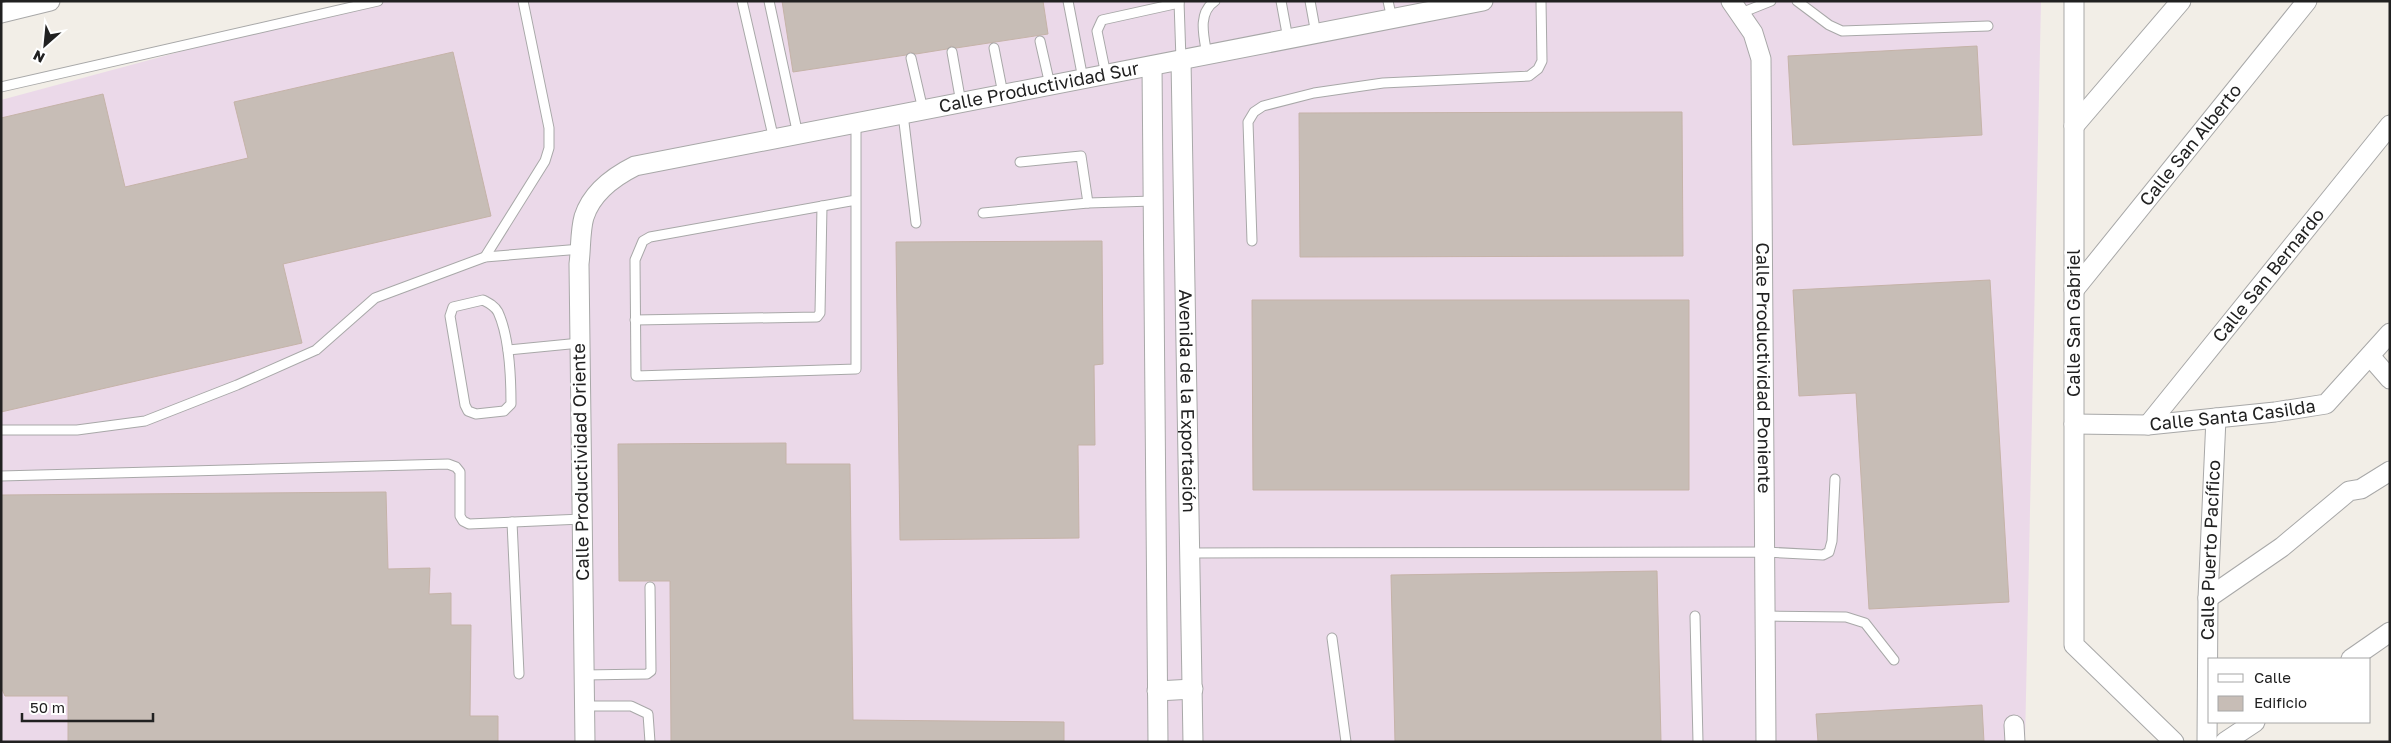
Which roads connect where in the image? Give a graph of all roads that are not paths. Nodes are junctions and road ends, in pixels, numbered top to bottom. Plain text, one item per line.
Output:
1 (50, 1) edge
2 (378, 1) edge
3 (523, 1) edge
4 (742, 1) edge
5 (769, 1) edge
6 (1068, 1) edge
7 (1216, 1) edge
8 (1281, 1) edge
9 (1310, 1) edge
10 (1483, 1) edge
11 (1542, 1) edge
12 (1770, 1) edge
13 (1797, 1) edge
14 (2074, 1) edge
15 (2181, 1) edge
16 (2307, 1) edge
17 (1179, 2) edge
18 (1454, 4) edge
19 (1734, 5) edge
20 (1390, 10) edge
21 (1, 13) edge
22 (1988, 26) dead end
23 (1316, 34) junction
24 (1288, 39) junction
25 (1040, 41) dead end
26 (994, 48) dead end
27 (952, 52) dead end
28 (1206, 55) junction
29 (911, 58) dead end
30 (1181, 60) junction
31 (1152, 66) junction
32 (1106, 74) junction
33 (1083, 79) junction
34 (1050, 85) junction
35 (1, 87) edge
36 (1003, 94) junction
37 (961, 103) junction
38 (923, 110) junction
39 (903, 114) junction
40 (856, 123) junction
41 (2390, 125) edge
42 (2074, 126) junction
43 (798, 136) junction
44 (774, 140) junction
45 (1020, 162) dead end
46 (602, 188) joint
47 (856, 200) junction
48 (1153, 201) junction
49 (1088, 203) junction
50 (822, 206) junction
51 (983, 213) dead end
52 (916, 223) dead end
53 (1252, 241) dead end
54 (581, 249) junction
55 (485, 257) junction
56 (2074, 290) junction
57 (635, 320) junction
58 (2390, 334) edge
59 (580, 343) junction
60 (508, 350) junction
61 (2370, 356) junction
62 (2390, 379) edge
63 (2216, 418) junction
64 (2074, 424) junction
65 (2148, 425) junction
66 (1, 430) edge
67 (2390, 471) edge
68 (1, 476) edge
69 (1835, 479) dead end
70 (582, 519) junction
71 (512, 522) junction
72 (1766, 552) junction
73 (1191, 553) junction
74 (650, 587) dead end
75 (2208, 598) junction
76 (1695, 616) dead end
77 (1766, 616) junction
78 (2389, 635) edge
79 (1332, 638) dead end
80 (2353, 658) edge
81 (1894, 660) dead end
82 (519, 674) dead end
83 (584, 675) junction
84 (1193, 689) junction
85 (1157, 691) junction
86 (585, 706) junction
87 (2254, 723) edge
88 (585, 742) edge
89 (650, 742) edge
90 (1158, 742) edge
91 (1193, 742) edge
92 (1346, 742) edge
93 (1698, 742) edge
94 (1766, 742) edge
95 (2174, 742) edge
96 (2207, 742) edge
97 (2225, 742) edge

1 - 21 street
2 - 35 lane
3 - 55 lane
4 - 44 lane
5 - 43 lane
6 - 33 lane
7 - 28 lane
8 - 24 lane
9 - 23 lane
10 - 18 street, Calle Productividad Sur
11 - 53 lane
12 - 19 lane
13 - 22 lane
14 - 42 street, Calle San Gabriel
15 - 42 street
16 - 56 street, Calle San Alberto
17 - 30 lane
17 - 32 lane
18 - 20 street, Calle Productividad Sur
19 - 72 street, Calle Productividad Poniente
20 - 23 street, Calle Productividad Sur
23 - 24 street, Calle Productividad Sur
24 - 28 street, Calle Productividad Sur
25 - 34 lane
26 - 36 lane
27 - 37 lane
28 - 30 street, Calle Productividad Sur
29 - 38 lane
30 - 31 street, Calle Productividad Sur
30 - 73 street, Avenida de la Exportación
31 - 32 street, Calle Productividad Sur
31 - 48 street, Avenida de la Exportación
32 - 33 street, Calle Productividad Sur
33 - 34 street, Calle Productividad Sur
34 - 36 street, Calle Productividad Sur
36 - 37 street, Calle Productividad Sur
37 - 38 street, Calle Productividad Sur
38 - 39 street, Calle Productividad Sur
39 - 40 street, Calle Productividad Sur
39 - 52 lane
40 - 43 street, Calle Productividad Sur
40 - 47 lane
41 - 65 street, Calle San Bernardo
42 - 56 street, Calle San Gabriel
43 - 44 street, Calle Productividad Sur
44 - 46 street, Calle Productividad Sur
45 - 49 lane
46 - 54 street, Calle Productividad Oriente
47 - 50 lane
47 - 57 lane
48 - 49 lane
48 - 85 street, Avenida de la Exportación
49 - 51 lane
50 - 57 lane
50 - 57 lane
54 - 55 lane
54 - 59 street, Calle Productividad Oriente
55 - 66 lane
56 - 64 street, Calle San Gabriel
58 - 61 street, Calle Santa Casilda
59 - 60 lane
59 - 70 street, Calle Productividad Oriente
60 - 60 lane
61 - 62 street
61 - 63 street, Calle Santa Casilda
63 - 65 street, Calle Santa Casilda
63 - 75 street, Calle Puerto Pacífico
64 - 65 street, Calle Santa Casilda
64 - 95 street, Calle San Gabriel
67 - 75 street
68 - 71 lane
69 - 72 lane
70 - 71 lane
70 - 83 street, Calle Productividad Oriente
71 - 82 lane
72 - 73 lane
72 - 77 street, Calle Productividad Poniente
73 - 84 street, Avenida de la Exportación
74 - 83 lane
75 - 96 street, Calle Puerto Pacífico
76 - 93 lane
77 - 81 lane
77 - 94 street, Calle Productividad Poniente
78 - 80 street
79 - 92 lane
83 - 86 street, Calle Productividad Oriente
84 - 85 street
84 - 91 street, Avenida de la Exportación
85 - 90 street, Avenida de la Exportación
86 - 88 street, Calle Productividad Oriente
86 - 89 lane
87 - 97 street

